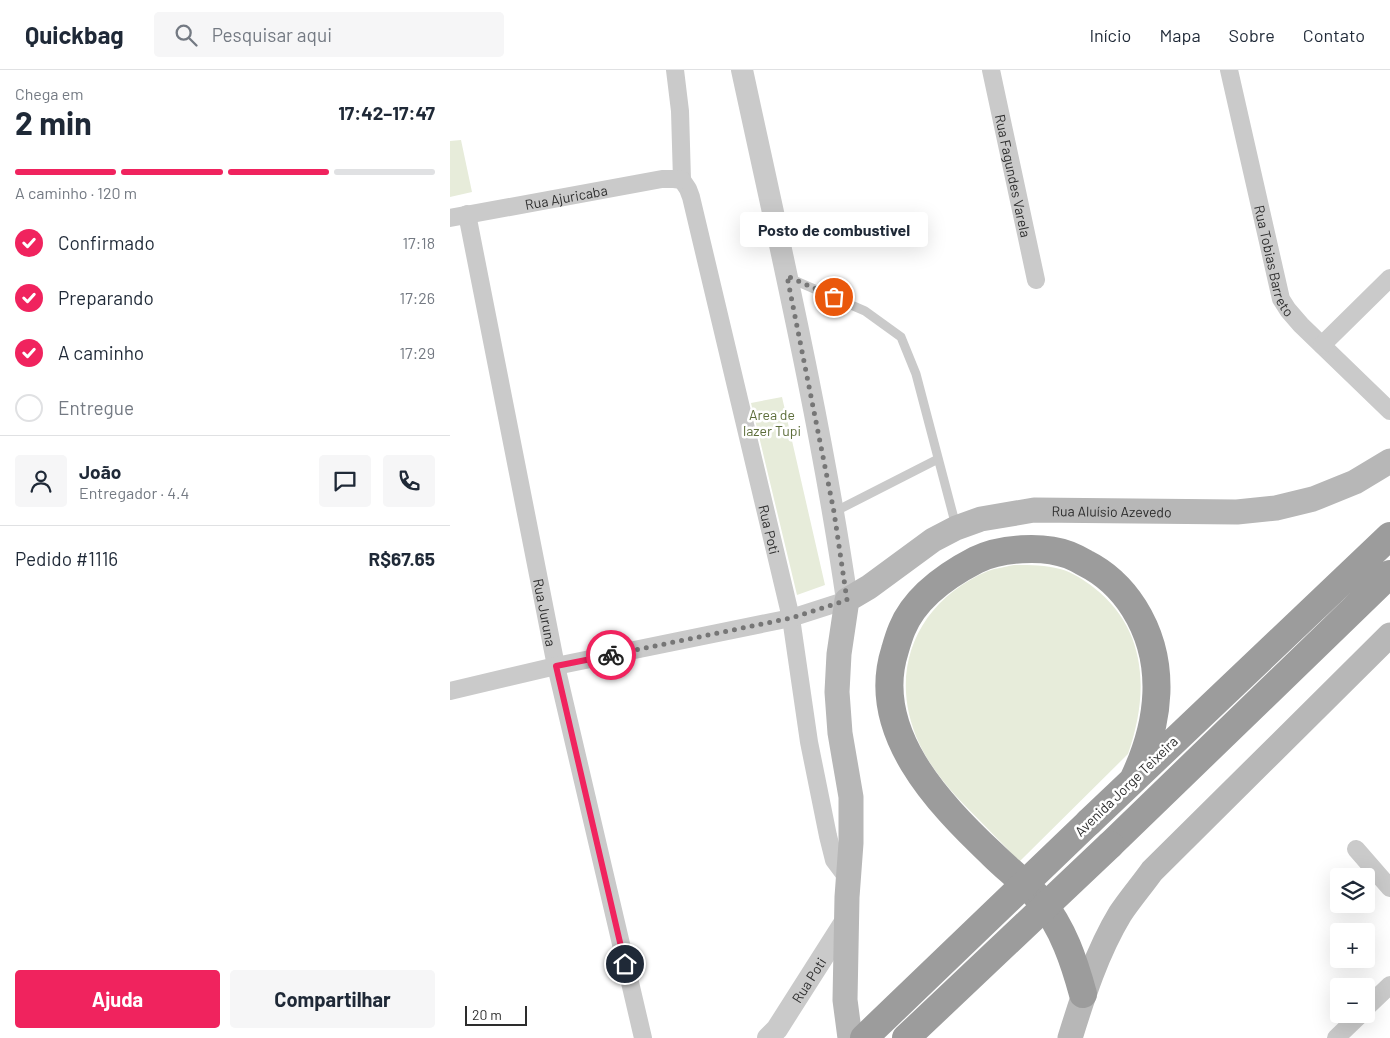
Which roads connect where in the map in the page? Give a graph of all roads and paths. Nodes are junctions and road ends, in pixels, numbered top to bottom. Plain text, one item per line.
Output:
1 (675, 70) edge
2 (742, 70) edge
3 (991, 70) edge
4 (1229, 70) edge
5 (682, 180) junction
6 (458, 216) edge
7 (787, 276) junction
8 (1390, 278) edge
9 (1036, 280) dead end
10 (1322, 345) junction
11 (1390, 411) edge
12 (938, 459) junction
13 (1390, 461) edge
14 (834, 512) junction
15 (956, 528) junction
16 (1390, 536) edge
17 (1390, 574) edge
18 (847, 600) junction
19 (791, 618) junction
20 (1390, 635) edge
21 (556, 666) junction
22 (450, 691) edge
23 (1133, 780) junction
24 (1356, 849) dead end
25 (848, 880) junction
26 (1390, 888) edge
27 (847, 919) junction
28 (1390, 985) edge
29 (1083, 994) junction
30 (1375, 999) edge
31 (1352, 1023) edge
32 (643, 1038) edge
33 (768, 1038) edge
34 (850, 1038) edge
35 (864, 1038) edge
36 (906, 1038) edge
37 (1070, 1038) edge
38 (1336, 1038) edge

1 - 5 street
2 - 7 street
3 - 9 street, Rua Fagundes Varela
4 - 10 street, Rua Tobias Barreto
5 - 6 street, Rua Ajuricaba
5 - 19 street, Rua Poti
6 - 21 street, Rua Juruna
7 - 12 lane
7 - 14 street
8 - 10 street
10 - 11 street, Rua Tobias Barreto
12 - 14 lane
12 - 15 lane
13 - 15 main road, Rua Aluísio Azevedo
14 - 18 street
15 - 18 main road, Rua Aluísio Azevedo
16 - 23 highway, Avenida Jorge Teixeira
17 - 36 highway, bridge
18 - 19 street
18 - 25 main road
19 - 21 street
19 - 25 street, Rua Poti
20 - 29 main road
21 - 22 street
21 - 32 street, Rua Juruna
23 - 29 highway
23 - 35 highway, Avenida Jorge Teixeira, bridge
24 - 26 street
25 - 27 main road
27 - 33 street, Rua Poti
27 - 34 main road
28 - 30 street
29 - 37 main road
31 - 38 street

